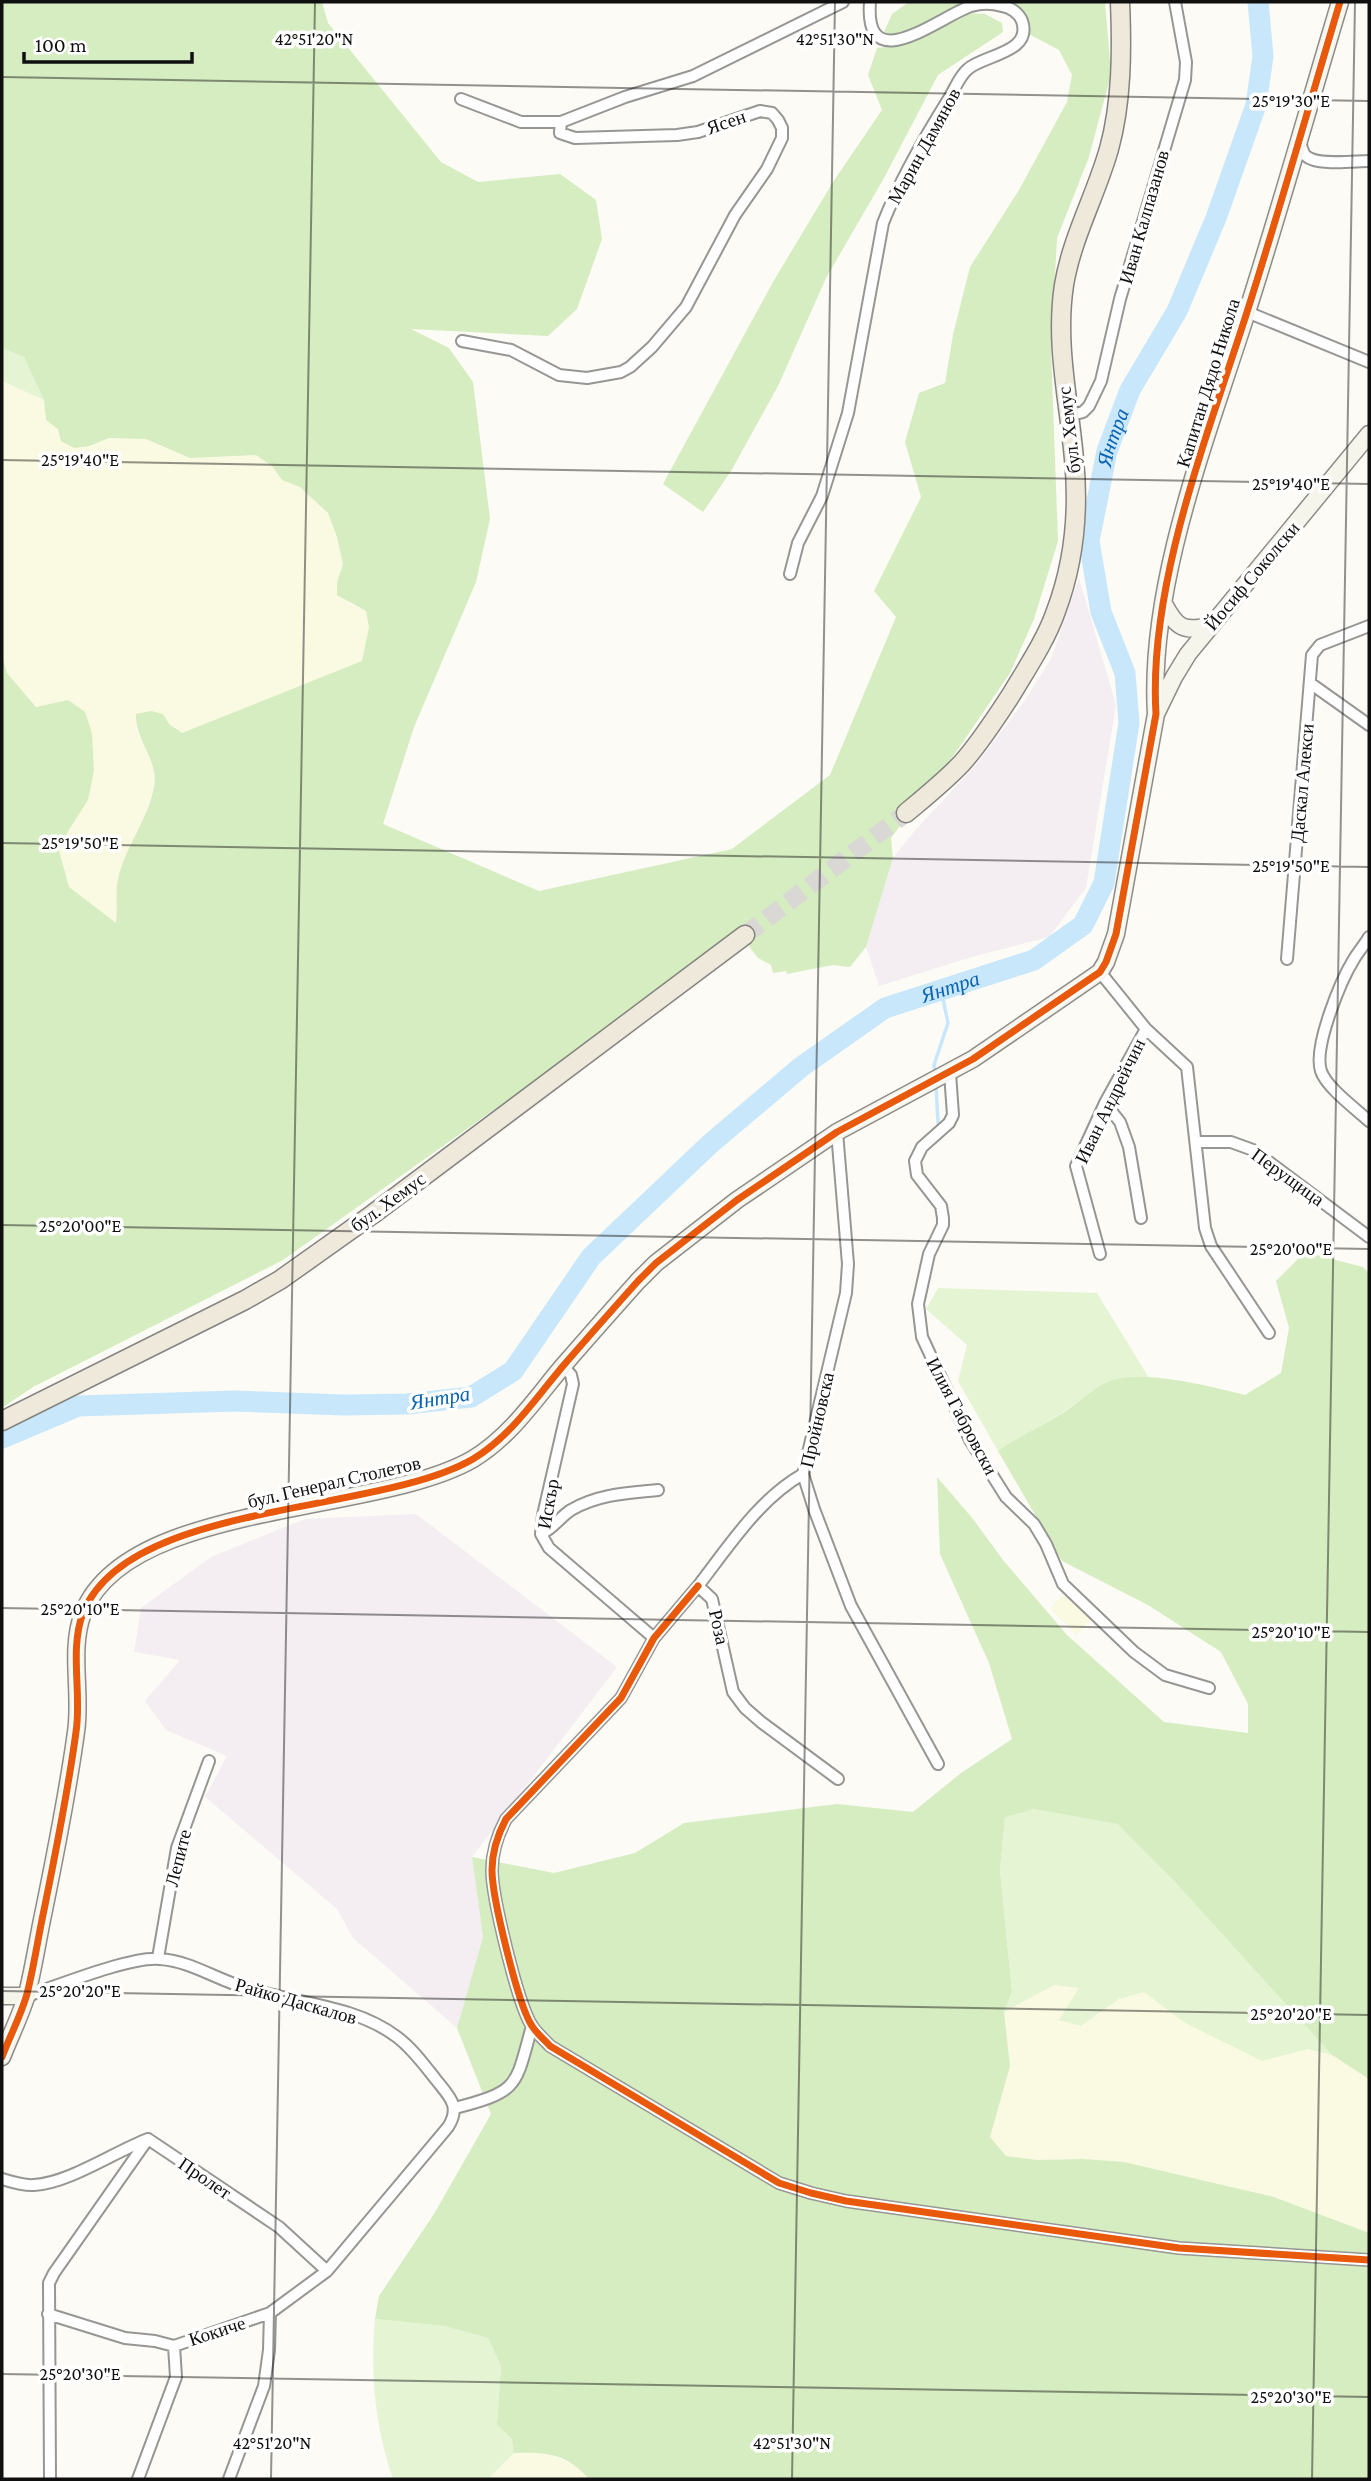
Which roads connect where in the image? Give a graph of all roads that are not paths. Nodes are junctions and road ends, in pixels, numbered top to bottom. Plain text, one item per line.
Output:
1 (843, 2) edge
2 (870, 2) edge
3 (1120, 2) edge
4 (1175, 2) edge
5 (1340, 2) edge
6 (461, 99) dead end
7 (561, 122) junction
8 (1299, 137) junction
9 (1369, 161) edge
10 (1247, 312) junction
11 (461, 341) dead end
12 (1369, 362) edge
13 (1068, 416) junction
14 (1369, 434) edge
15 (790, 573) dead end
16 (1164, 604) junction
17 (1210, 626) junction
18 (1369, 626) edge
19 (1310, 683) junction
20 (1156, 714) junction
21 (1369, 725) edge
22 (906, 813) tunnel mouth
23 (745, 935) tunnel mouth
24 (1369, 937) edge
25 (1287, 959) dead end
26 (1100, 972) junction
27 (1146, 1029) junction
28 (940, 1078) junction
29 (1105, 1103) junction
30 (1369, 1121) edge
31 (837, 1132) junction
32 (1197, 1142) junction
33 (1141, 1218) dead end
34 (1369, 1237) edge
35 (1100, 1254) dead end
36 (1269, 1333) dead end
37 (563, 1366) junction
38 (2, 1421) edge
39 (803, 1474) junction
40 (658, 1490) dead end
41 (541, 1534) junction
42 (698, 1586) junction
43 (654, 1639) junction
44 (1209, 1688) dead end
45 (209, 1762) dead end
46 (938, 1764) dead end
47 (838, 1779) dead end
48 (158, 1958) junction
49 (2, 1996) edge
50 (27, 1996) junction
51 (532, 2026) junction
52 (2, 2057) edge
53 (455, 2108) junction
54 (148, 2139) junction
55 (2, 2179) edge
56 (1369, 2260) edge
57 (327, 2271) junction
58 (270, 2313) junction
59 (48, 2314) junction
60 (174, 2346) junction
61 (50, 2479) edge
62 (138, 2479) edge
63 (229, 2479) edge

1 - 7 street
2 - 15 street, Марин Дамянов
3 - 13 main road, бул. Хемус
4 - 13 street, Иван Калпазанов
5 - 8 street, Капитан Дядо Никола
6 - 7 street
7 - 11 street, Ясен
8 - 9 street
8 - 10 street, Капитан Дядо Никола
10 - 12 street
10 - 16 street, Капитан Дядо Никола
13 - 22 main road, бул. Хемус
14 - 17 street, Йосиф Соколски
16 - 17 street
16 - 20 street, Капитан Дядо Никола
17 - 20 street, Йосиф Соколски
18 - 19 street, Даскал Алекси
19 - 21 street
19 - 25 street, Даскал Алекси
20 - 26 street, Капитан Дядо Никола
23 - 38 main road, бул. Хемус
24 - 30 street
26 - 27 street
26 - 28 street
27 - 29 street, Иван Андрейчин
27 - 32 street
28 - 31 street, бул. Генерал Столетов
28 - 44 street, Илия Габровски
29 - 33 street
29 - 35 street, Иван Андрейчин
31 - 37 street, бул. Генерал Столетов
31 - 39 street, Пройновска
32 - 34 street, Перущица
32 - 36 street
37 - 41 street, Искър
37 - 50 street, бул. Генерал Столетов
39 - 42 street, Роза
39 - 46 street, Пройновска
40 - 41 street
41 - 43 street, Искър
42 - 43 street
42 - 47 street, Роза
43 - 51 street
45 - 48 street, Лепите
48 - 50 street, Райко Даскалов
48 - 53 street, Райко Даскалов
49 - 50 street
50 - 52 street, бул. Генерал Столетов
51 - 53 street
51 - 56 street
53 - 57 street
54 - 55 street
54 - 57 street, Пролет
54 - 59 street
57 - 58 street
58 - 60 street, Кокиче
58 - 63 street, Кокиче
59 - 60 street
59 - 61 street
60 - 62 street, Кокиче

